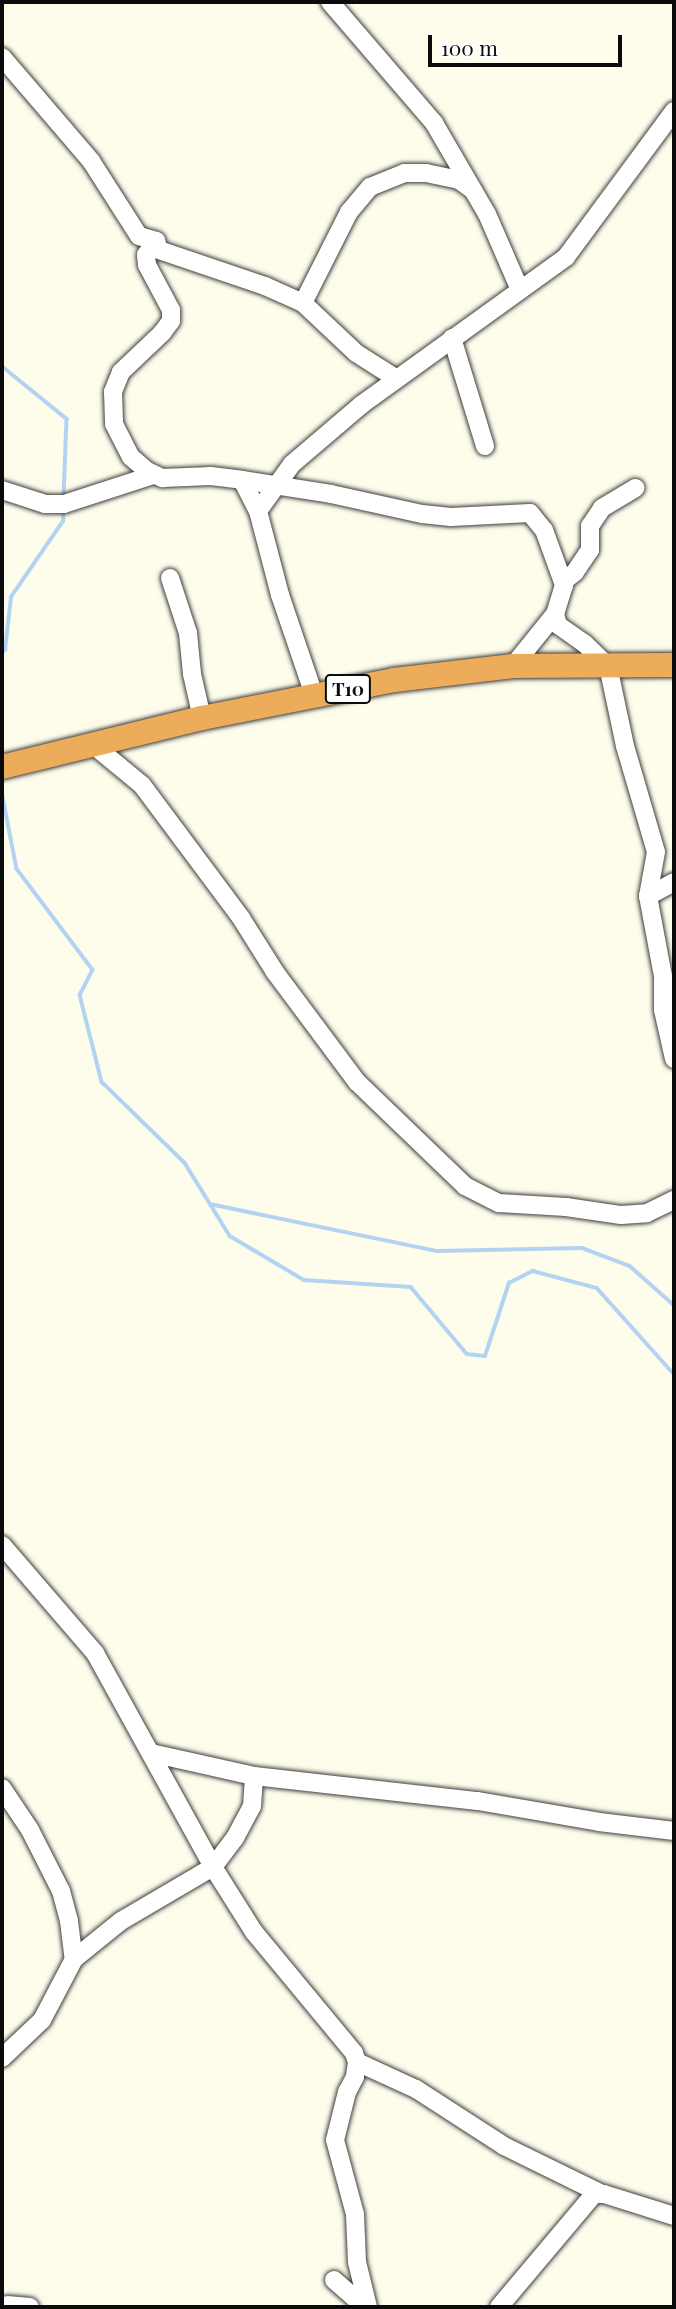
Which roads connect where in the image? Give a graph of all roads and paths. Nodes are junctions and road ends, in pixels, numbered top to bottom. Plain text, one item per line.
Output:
1 (330, 2) edge
2 (2, 57) edge
3 (674, 111) edge
4 (474, 190) junction
5 (156, 241) junction
6 (520, 290) junction
7 (303, 303) junction
8 (452, 338) junction
9 (394, 377) junction
10 (485, 446) dead end
11 (153, 475) junction
12 (242, 480) junction
13 (277, 485) junction
14 (635, 488) dead end
15 (2, 490) edge
16 (258, 511) junction
17 (170, 578) dead end
18 (564, 581) junction
19 (555, 614) junction
20 (674, 665) edge
21 (513, 666) junction
22 (608, 666) junction
23 (314, 695) junction
24 (202, 718) junction
25 (90, 743) junction
26 (2, 767) edge
27 (674, 881) edge
28 (648, 895) junction
29 (674, 1059) edge
30 (674, 1200) edge
31 (2, 1545) edge
32 (151, 1753) junction
33 (254, 1776) junction
34 (2, 1788) edge
35 (674, 1830) edge
36 (213, 1867) junction
37 (74, 1958) junction
38 (2, 2058) edge
39 (357, 2062) junction
40 (600, 2193) junction
41 (674, 2217) edge
42 (334, 2280) dead end
43 (6, 2303) edge
44 (30, 2307) edge
45 (366, 2307) edge
46 (499, 2307) edge

1 - 4 street
2 - 5 street
3 - 6 street
4 - 6 street
4 - 7 street
5 - 7 street
5 - 11 street
6 - 8 street
7 - 9 street
8 - 9 street
8 - 10 street
9 - 13 street
11 - 12 street
11 - 15 street
12 - 13 street
12 - 16 street
13 - 16 street
13 - 18 street
14 - 18 street
16 - 23 street
17 - 24 street
18 - 19 street
19 - 21 street
19 - 22 street
20 - 22 highway, T10
21 - 22 highway, T10
21 - 23 highway, T10
22 - 28 street
23 - 24 highway, T10
24 - 25 highway, T10
25 - 26 highway, T10
25 - 30 street
27 - 28 street
28 - 29 street
31 - 32 street
32 - 33 street
32 - 36 street
33 - 35 street
33 - 36 street
34 - 37 street
36 - 37 street
36 - 39 street
37 - 38 street
39 - 40 street
39 - 45 street
40 - 41 street
40 - 46 street
42 - 45 street
43 - 44 street

